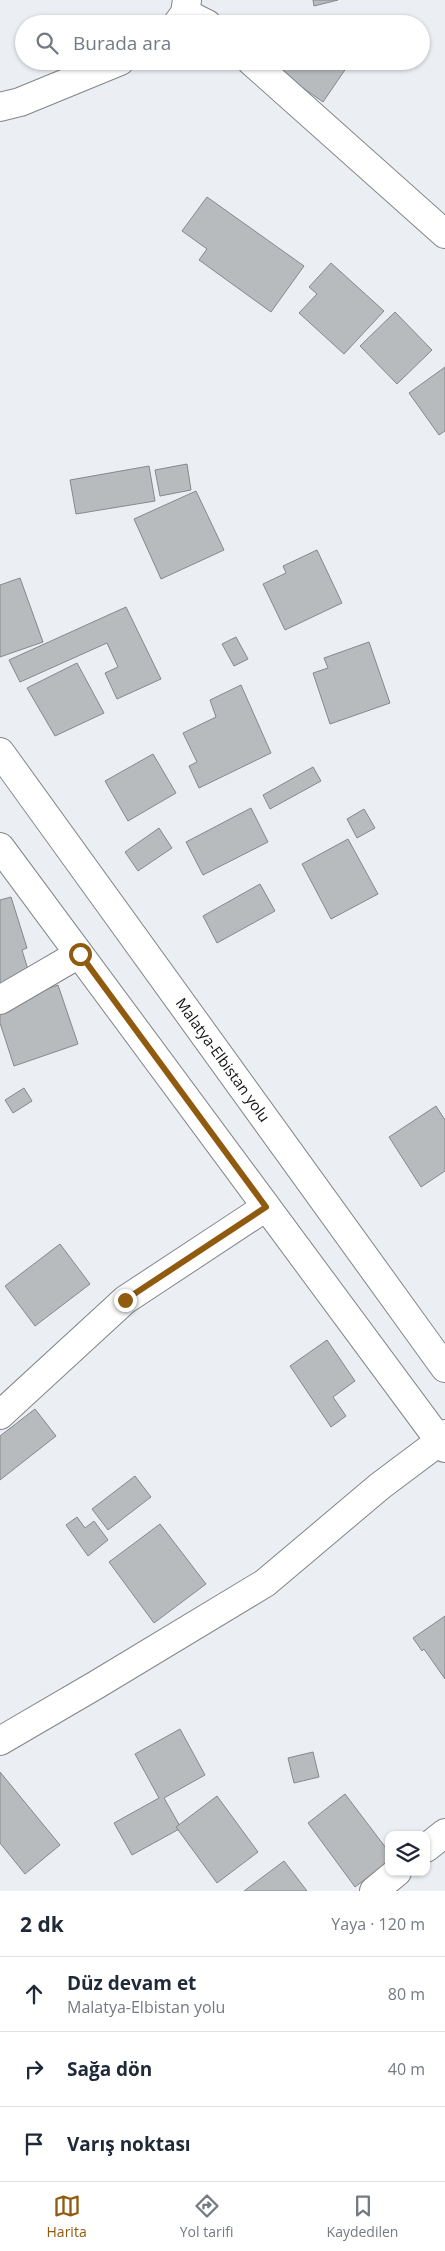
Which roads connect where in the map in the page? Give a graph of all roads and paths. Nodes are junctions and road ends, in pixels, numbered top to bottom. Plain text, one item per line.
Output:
1 (98, 70) edge
2 (261, 70) edge
3 (0, 107) edge
4 (445, 234) edge
5 (0, 752) edge
6 (3, 858) edge
7 (80, 954) junction
8 (0, 1000) edge
9 (266, 1207) junction
10 (445, 1368) edge
11 (0, 1416) edge
12 (443, 1441) edge
13 (0, 1741) edge
14 (445, 1833) edge
15 (430, 1845) edge
16 (391, 1876) edge
17 (374, 1891) edge

1 - 3 main road
2 - 4 main road
5 - 10 main road, Malatya-Elbistan yolu
6 - 7 main road
7 - 8 main road
7 - 9 main road
9 - 11 main road
9 - 12 main road
12 - 13 main road
14 - 15 main road
16 - 17 main road

